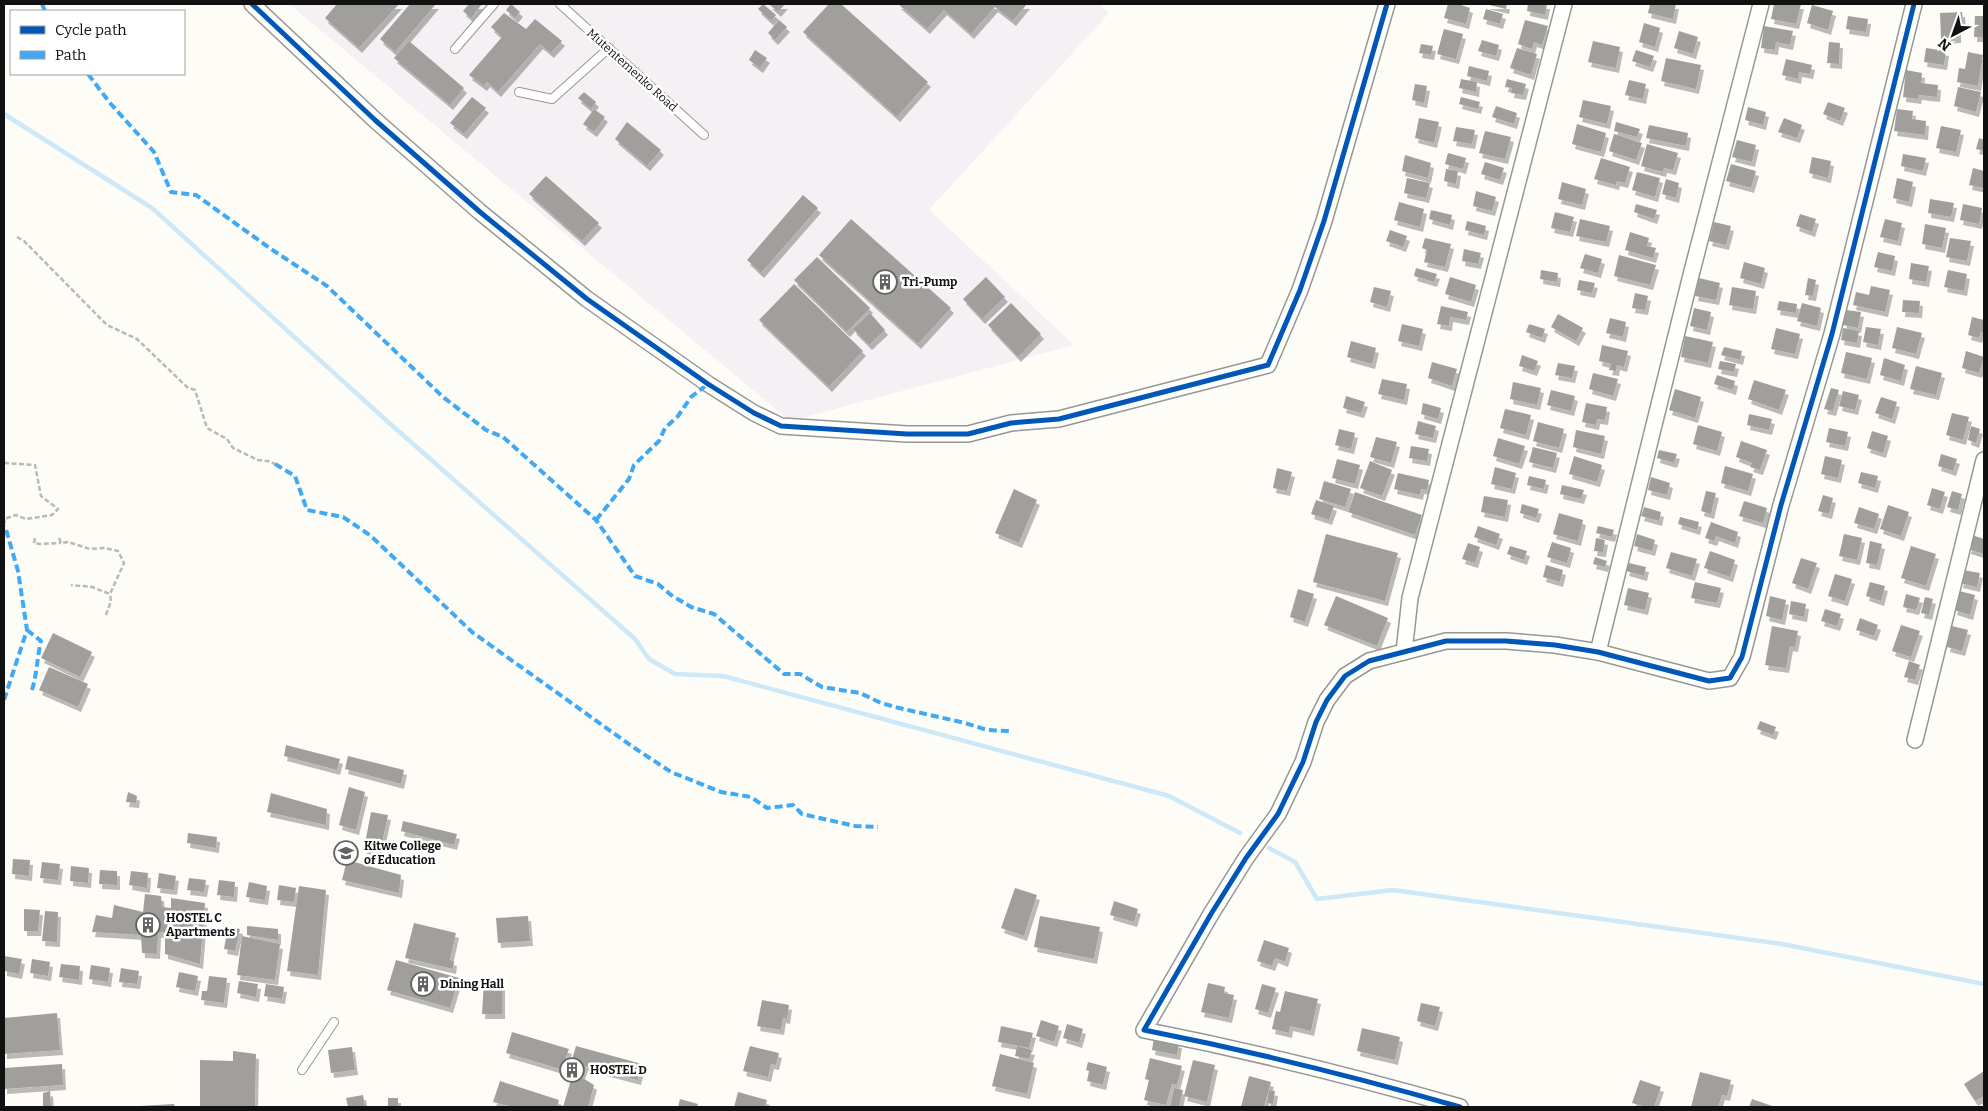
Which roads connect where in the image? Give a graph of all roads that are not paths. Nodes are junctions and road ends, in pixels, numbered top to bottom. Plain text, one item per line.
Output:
1 (252, 4) edge
2 (494, 4) edge
3 (560, 4) edge
4 (1387, 4) edge
5 (1564, 4) edge
6 (1761, 4) edge
7 (1914, 4) edge
8 (609, 48) junction
9 (455, 49) dead end
10 (519, 92) dead end
11 (704, 136) dead end
12 (1984, 460) edge
13 (1404, 652) junction
14 (1598, 652) junction
15 (1915, 740) dead end
16 (334, 1022) dead end
17 (302, 1070) dead end
18 (1460, 1107) edge

1 - 4 street
2 - 9 lane
3 - 8 lane, Mutentemenko Road
5 - 13 street
6 - 14 street
7 - 14 street
8 - 10 lane
8 - 11 lane, Mutentemenko Road
12 - 15 street
13 - 14 street
13 - 18 street
16 - 17 lane

